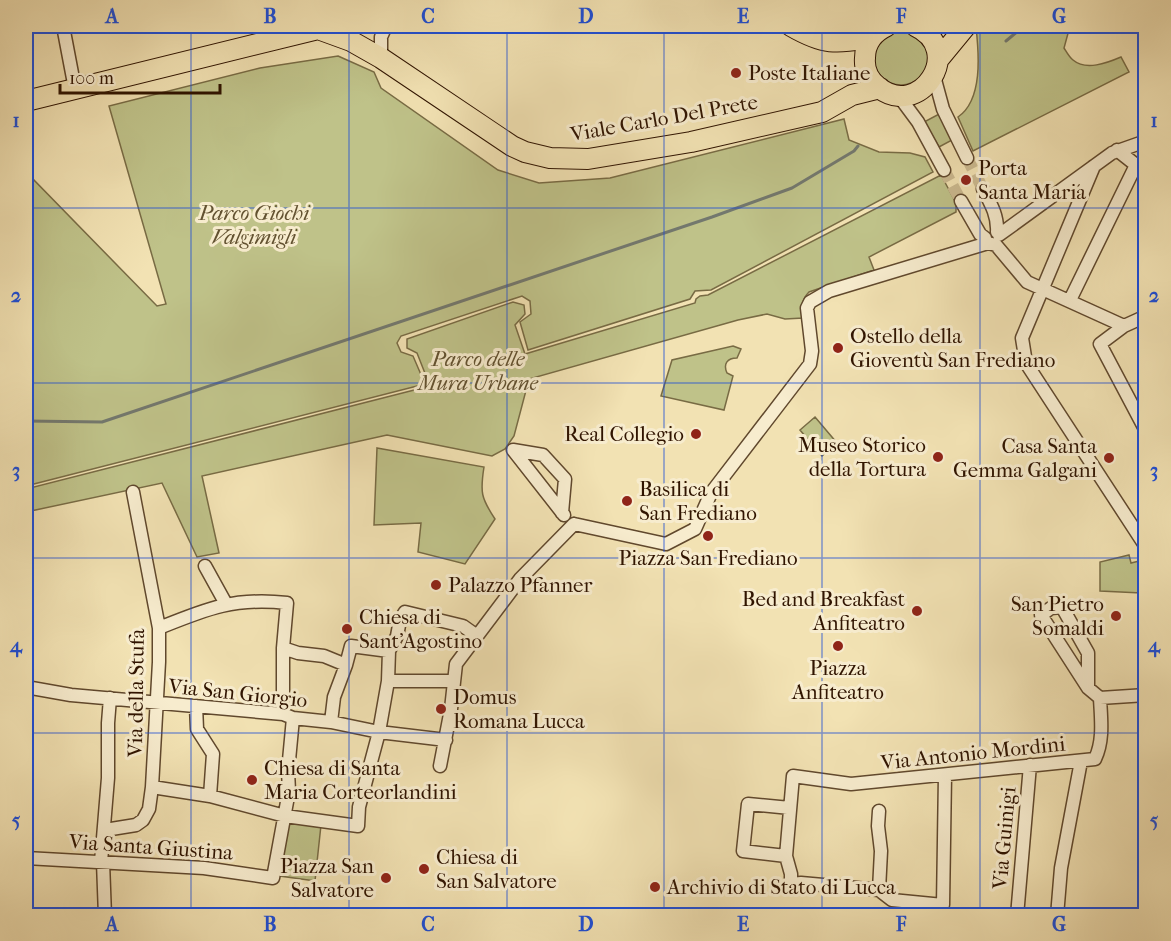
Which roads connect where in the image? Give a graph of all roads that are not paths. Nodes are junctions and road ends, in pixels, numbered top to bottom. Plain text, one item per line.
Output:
1 (63, 26) edge
2 (386, 26) edge
3 (791, 26) edge
4 (925, 26) edge
5 (966, 26) edge
6 (322, 27) edge
7 (879, 31) edge
8 (381, 58) junction
9 (936, 68) junction
10 (75, 89) junction
11 (889, 92) junction
12 (26, 101) edge
13 (1146, 141) edge
14 (1117, 150) junction
15 (967, 158) tunnel mouth
16 (1099, 162) junction
17 (1141, 168) edge
18 (944, 170) tunnel mouth
19 (983, 189) tunnel mouth
20 (961, 201) tunnel mouth
21 (993, 239) junction
22 (1042, 287) junction
23 (1070, 300) junction
24 (1146, 316) edge
25 (1124, 326) junction
26 (1146, 431) edge
27 (133, 492) dead end
28 (562, 513) junction
29 (574, 524) junction
30 (1144, 540) edge
31 (205, 566) dead end
32 (226, 604) junction
33 (159, 628) junction
34 (477, 636) junction
35 (283, 648) junction
36 (389, 651) junction
37 (346, 665) junction
38 (388, 681) junction
39 (454, 681) junction
40 (26, 687) edge
41 (1088, 688) junction
42 (1146, 695) edge
43 (110, 698) junction
44 (1100, 698) junction
45 (157, 704) junction
46 (196, 706) junction
47 (288, 716) junction
48 (331, 722) junction
49 (379, 732) junction
50 (446, 740) junction
51 (1081, 761) junction
52 (1030, 765) junction
53 (440, 766) dead end
54 (945, 775) junction
55 (152, 787) junction
56 (210, 796) junction
57 (790, 808) junction
58 (879, 811) dead end
59 (285, 816) junction
60 (105, 830) junction
61 (786, 856) junction
62 (26, 858) edge
63 (102, 862) junction
64 (879, 890) junction
65 (105, 915) edge
66 (1017, 915) edge
67 (1057, 915) edge

1 - 10 street
2 - 8 street
3 - 7 main road
4 - 9 main road
5 - 9 main road, Viale Carlo Del Prete
6 - 8 main road, Viale Carlo Del Prete
6 - 10 main road, Viale Carlo Del Prete
7 - 11 main road
8 - 11 main road, Viale Carlo Del Prete
9 - 11 main road, Viale Carlo Del Prete
9 - 15 street
10 - 12 main road, Viale Carlo Del Prete
11 - 18 street
13 - 14 street
14 - 16 street
14 - 17 street
16 - 21 street
16 - 22 street
17 - 23 street
19 - 21 street
20 - 21 street
21 - 22 street
21 - 29 street
22 - 23 street
22 - 30 street
23 - 25 street
24 - 25 street
25 - 26 street
27 - 33 street, Via della Stufa
28 - 28 street
28 - 29 street
29 - 34 street
31 - 32 street
32 - 33 street
32 - 35 street
33 - 45 street, Via della Stufa
34 - 36 street
34 - 39 street
35 - 37 street
35 - 47 street
36 - 37 street
36 - 38 street
37 - 48 street
38 - 39 street
38 - 49 street
39 - 50 street
40 - 43 street, Via San Giorgio
41 - 41 street
41 - 44 street
42 - 44 street
43 - 45 street, Via San Giorgio
43 - 60 street
44 - 51 street, Via Antonio Mordini
45 - 46 street, Via San Giorgio
45 - 55 street, Via della Stufa
46 - 47 street, Via San Giorgio
46 - 56 street
47 - 48 street, Via San Giorgio
47 - 59 street
48 - 49 street, Via San Giorgio
49 - 50 street, Via San Giorgio
49 - 59 street
50 - 53 street
51 - 52 street, Via Antonio Mordini
51 - 67 street
52 - 54 street, Via Antonio Mordini
52 - 66 street, Via Guinigi
54 - 57 street, Via Antonio Mordini
54 - 64 street
55 - 56 street
55 - 60 street, Via della Stufa
56 - 59 street
57 - 61 street
57 - 61 street
58 - 64 street
59 - 63 street, Via Santa Giustina
60 - 63 street
61 - 64 street
62 - 63 street, Via Santa Giustina
63 - 65 street

